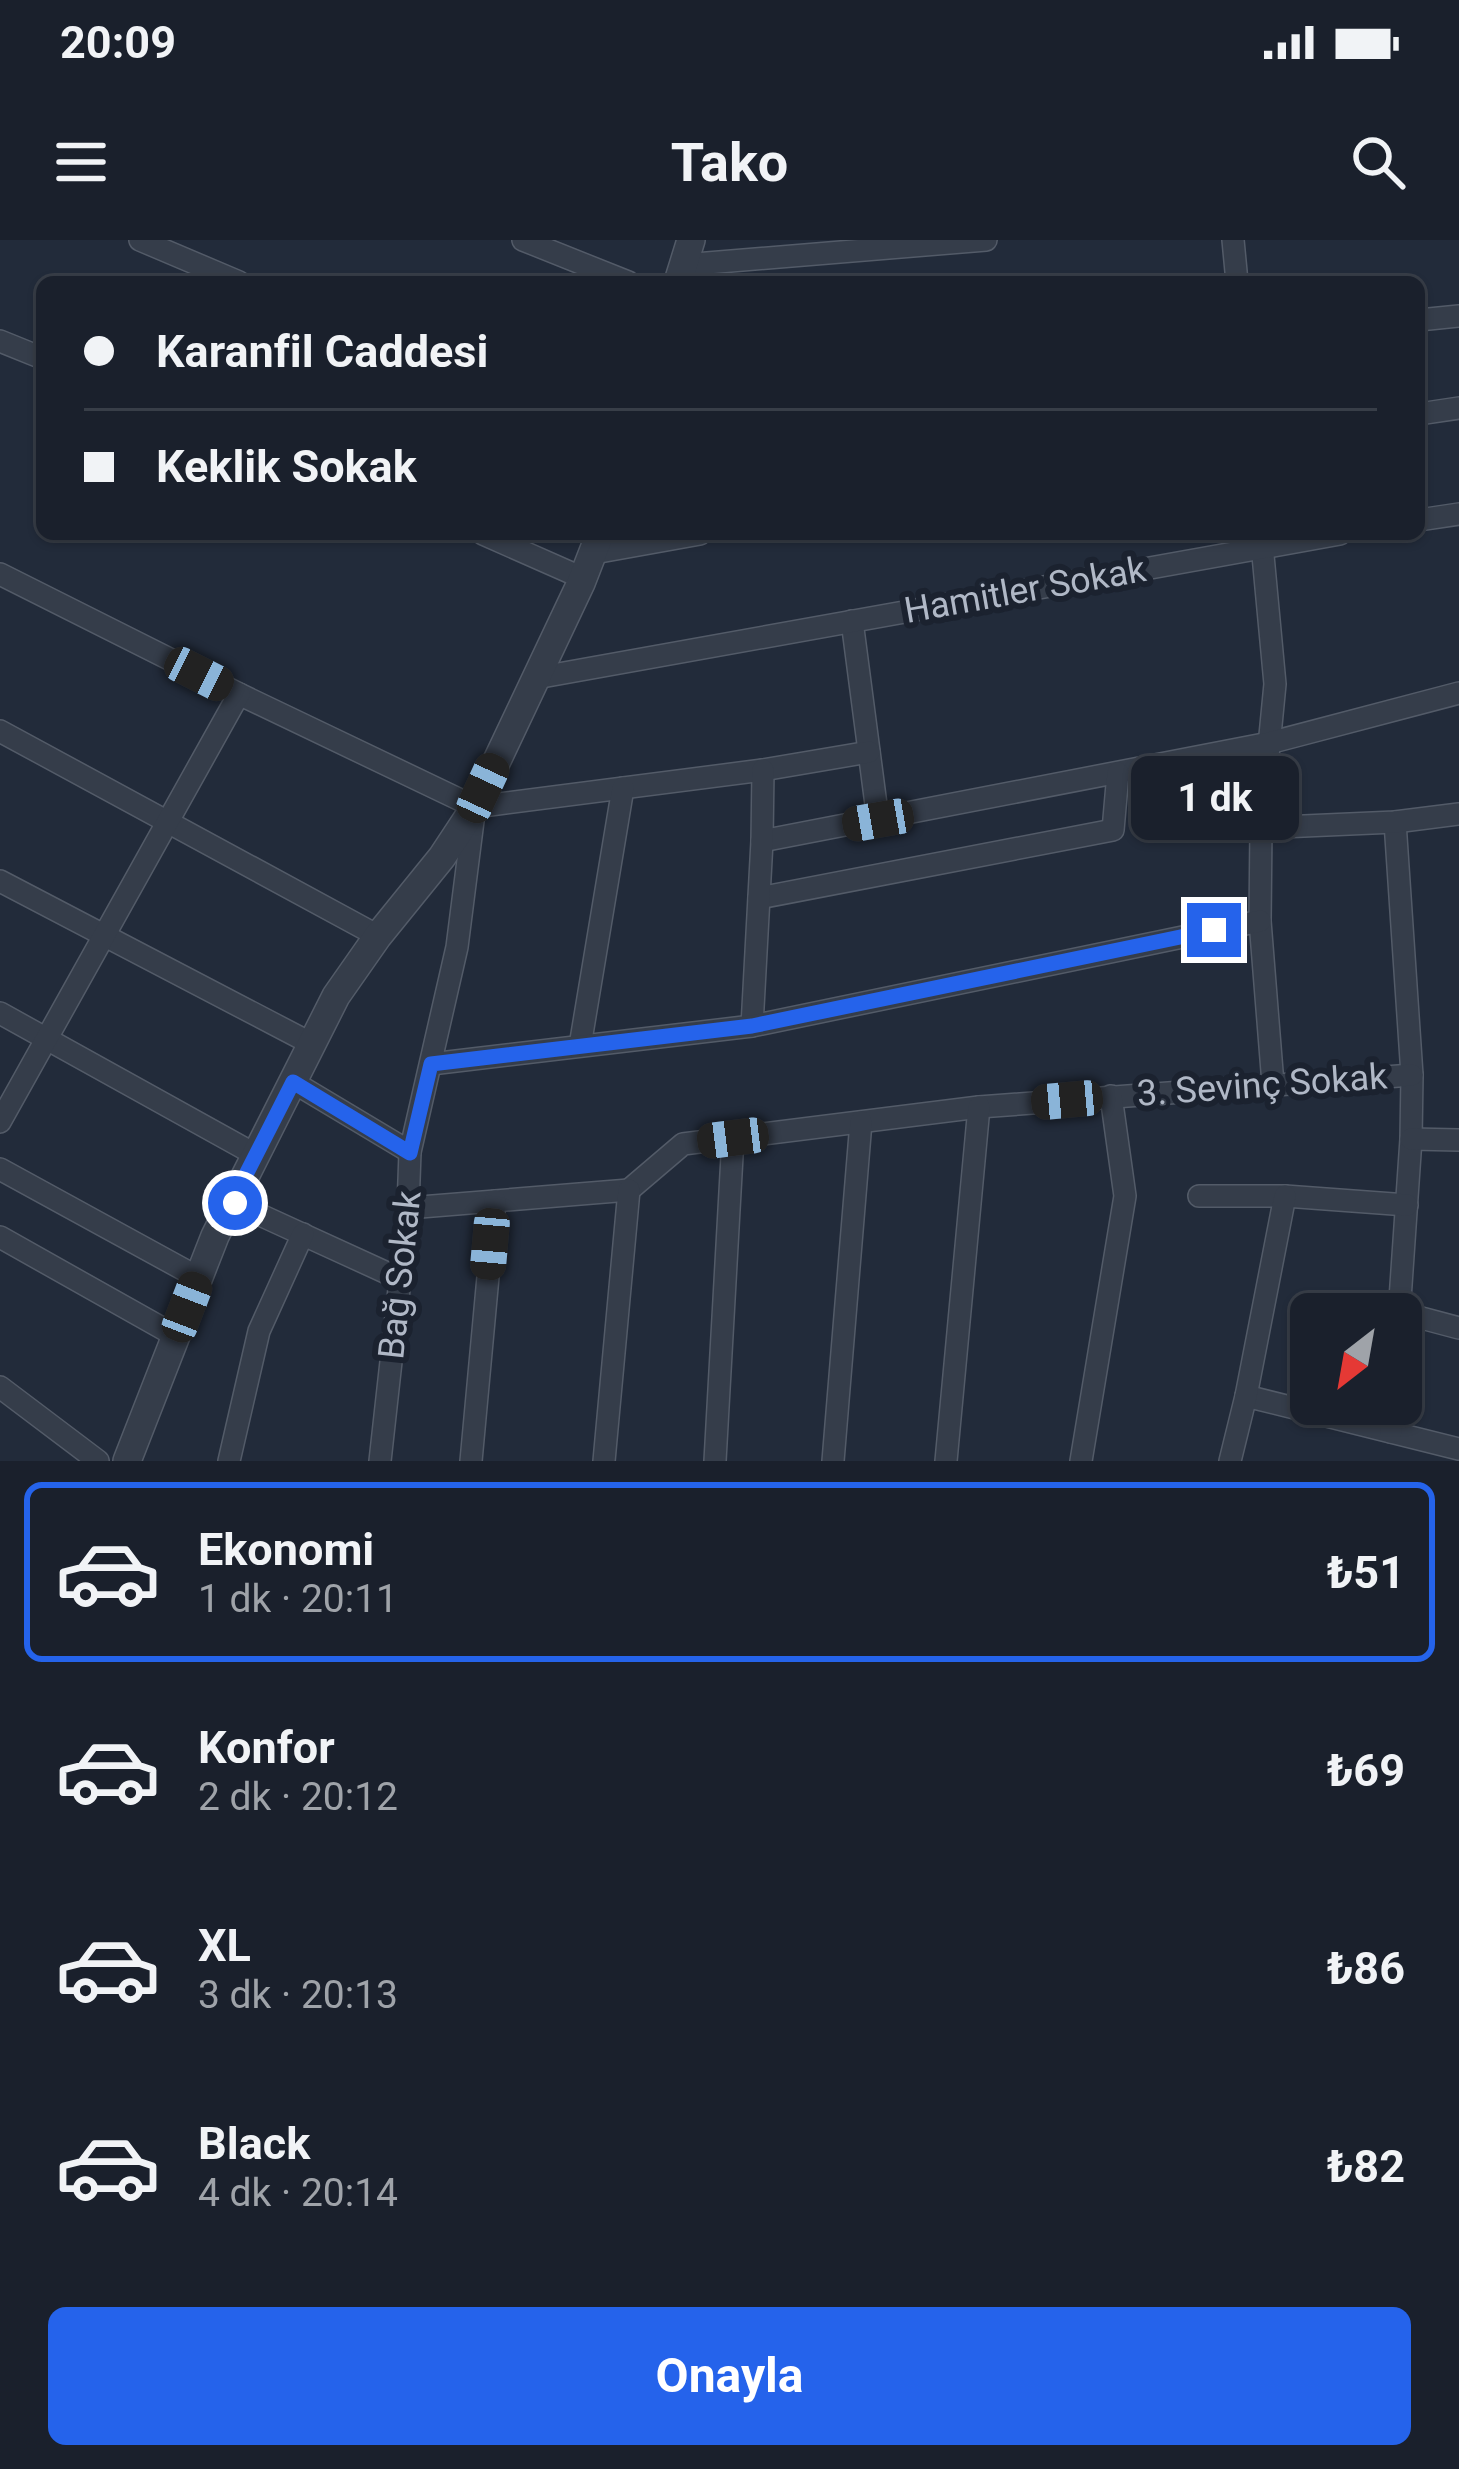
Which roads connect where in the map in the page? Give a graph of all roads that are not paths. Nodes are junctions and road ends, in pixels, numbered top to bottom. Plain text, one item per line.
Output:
1 (140, 240) edge
2 (523, 240) edge
3 (986, 240) edge
4 (1233, 240) edge
5 (684, 262) edge
6 (225, 276) edge
7 (613, 276) edge
8 (1236, 276) edge
9 (1459, 316) edge
10 (1425, 319) edge
11 (0, 341) edge
12 (36, 356) edge
13 (1459, 408) edge
14 (1425, 413) edge
15 (1459, 514) edge
16 (1425, 519) edge
17 (497, 540) edge
18 (631, 540) edge
19 (1262, 541) edge
20 (597, 543) edge
21 (0, 574) edge
22 (581, 583) junction
23 (852, 621) junction
24 (536, 678) junction
25 (1459, 693) edge
26 (239, 694) junction
27 (0, 731) edge
28 (1270, 742) junction
29 (869, 752) junction
30 (763, 770) junction
31 (1118, 772) junction
32 (623, 788) junction
33 (475, 807) junction
34 (1459, 814) edge
35 (878, 820) junction
36 (168, 821) junction
37 (1396, 822) junction
38 (1261, 828) junction
39 (762, 841) junction
40 (0, 881) edge
41 (759, 898) junction
42 (1260, 920) junction
43 (378, 936) junction
44 (104, 937) junction
45 (0, 1013) edge
46 (752, 1026) junction
47 (47, 1039) junction
48 (312, 1044) junction
49 (580, 1046) junction
50 (431, 1064) junction
51 (1412, 1075) junction
52 (293, 1082) junction
53 (1273, 1084) junction
54 (1111, 1096) junction
55 (979, 1107) junction
56 (0, 1122) edge
57 (861, 1122) junction
58 (733, 1138) junction
59 (1411, 1139) junction
60 (1459, 1140) edge
61 (410, 1153) junction
62 (256, 1155) junction
63 (0, 1168) edge
64 (628, 1190) junction
65 (1198, 1196) dead end
66 (1285, 1196) junction
67 (495, 1201) junction
68 (232, 1202) junction
69 (1407, 1205) junction
70 (408, 1208) junction
71 (303, 1234) junction
72 (0, 1237) edge
73 (199, 1278) junction
74 (400, 1279) junction
75 (1400, 1293) edge
76 (1422, 1319) edge
77 (1459, 1328) edge
78 (176, 1336) junction
79 (0, 1387) edge
80 (1246, 1396) junction
81 (1392, 1425) edge
82 (1391, 1432) junction
83 (1459, 1449) edge
84 (98, 1461) edge
85 (127, 1461) edge
86 (229, 1461) edge
87 (380, 1461) edge
88 (471, 1461) edge
89 (604, 1461) edge
90 (715, 1461) edge
91 (833, 1461) edge
92 (946, 1461) edge
93 (1081, 1461) edge
94 (1230, 1461) edge

1 - 6 street
2 - 7 street
3 - 5 street
4 - 8 street
9 - 10 street
11 - 12 street
13 - 14 street
15 - 16 street
17 - 22 street
18 - 20 street
19 - 23 street, Hamitler Sokak
19 - 28 street
20 - 22 street
21 - 26 street
22 - 24 street
23 - 24 street, Hamitler Sokak
23 - 29 street, Hamitler Sokak
24 - 33 street
25 - 28 street
26 - 33 street
26 - 36 street
27 - 36 street
28 - 31 street
28 - 38 street
29 - 30 street
29 - 35 street, Hamitler Sokak
30 - 32 street
30 - 39 street
31 - 35 street
31 - 41 street
32 - 33 street
32 - 49 street
33 - 43 street
33 - 50 street, Bağ Sokak
34 - 37 street
35 - 39 street
36 - 43 street
36 - 44 street
37 - 38 street
37 - 51 street
38 - 42 street
39 - 41 street
40 - 44 street
41 - 46 street
42 - 46 street
42 - 53 street
43 - 48 street
44 - 47 street
44 - 48 street
45 - 47 street
46 - 49 street
47 - 56 street
47 - 62 street
48 - 52 street
49 - 50 street
50 - 61 street, Bağ Sokak
51 - 53 street, 3. Sevinç Sokak
51 - 59 street
52 - 61 street
52 - 62 street
53 - 54 street, 3. Sevinç Sokak
54 - 55 street, 3. Sevinç Sokak
54 - 93 street
55 - 57 street, 3. Sevinç Sokak
55 - 92 street
57 - 58 street, 3. Sevinç Sokak
57 - 91 street
58 - 64 street, 3. Sevinç Sokak
58 - 90 street
59 - 60 street
59 - 69 street
61 - 70 street, Bağ Sokak
62 - 68 street
63 - 73 street
64 - 67 street
64 - 89 street
65 - 66 street
66 - 69 street
66 - 80 street
67 - 70 street
67 - 88 street
68 - 71 street
68 - 73 street
69 - 75 street
70 - 74 street, Bağ Sokak
71 - 74 street
71 - 86 street
72 - 78 street
73 - 78 street
74 - 87 street, Bağ Sokak
76 - 77 street
78 - 85 street
79 - 84 street
80 - 82 street
80 - 94 street
81 - 82 street
82 - 83 street

